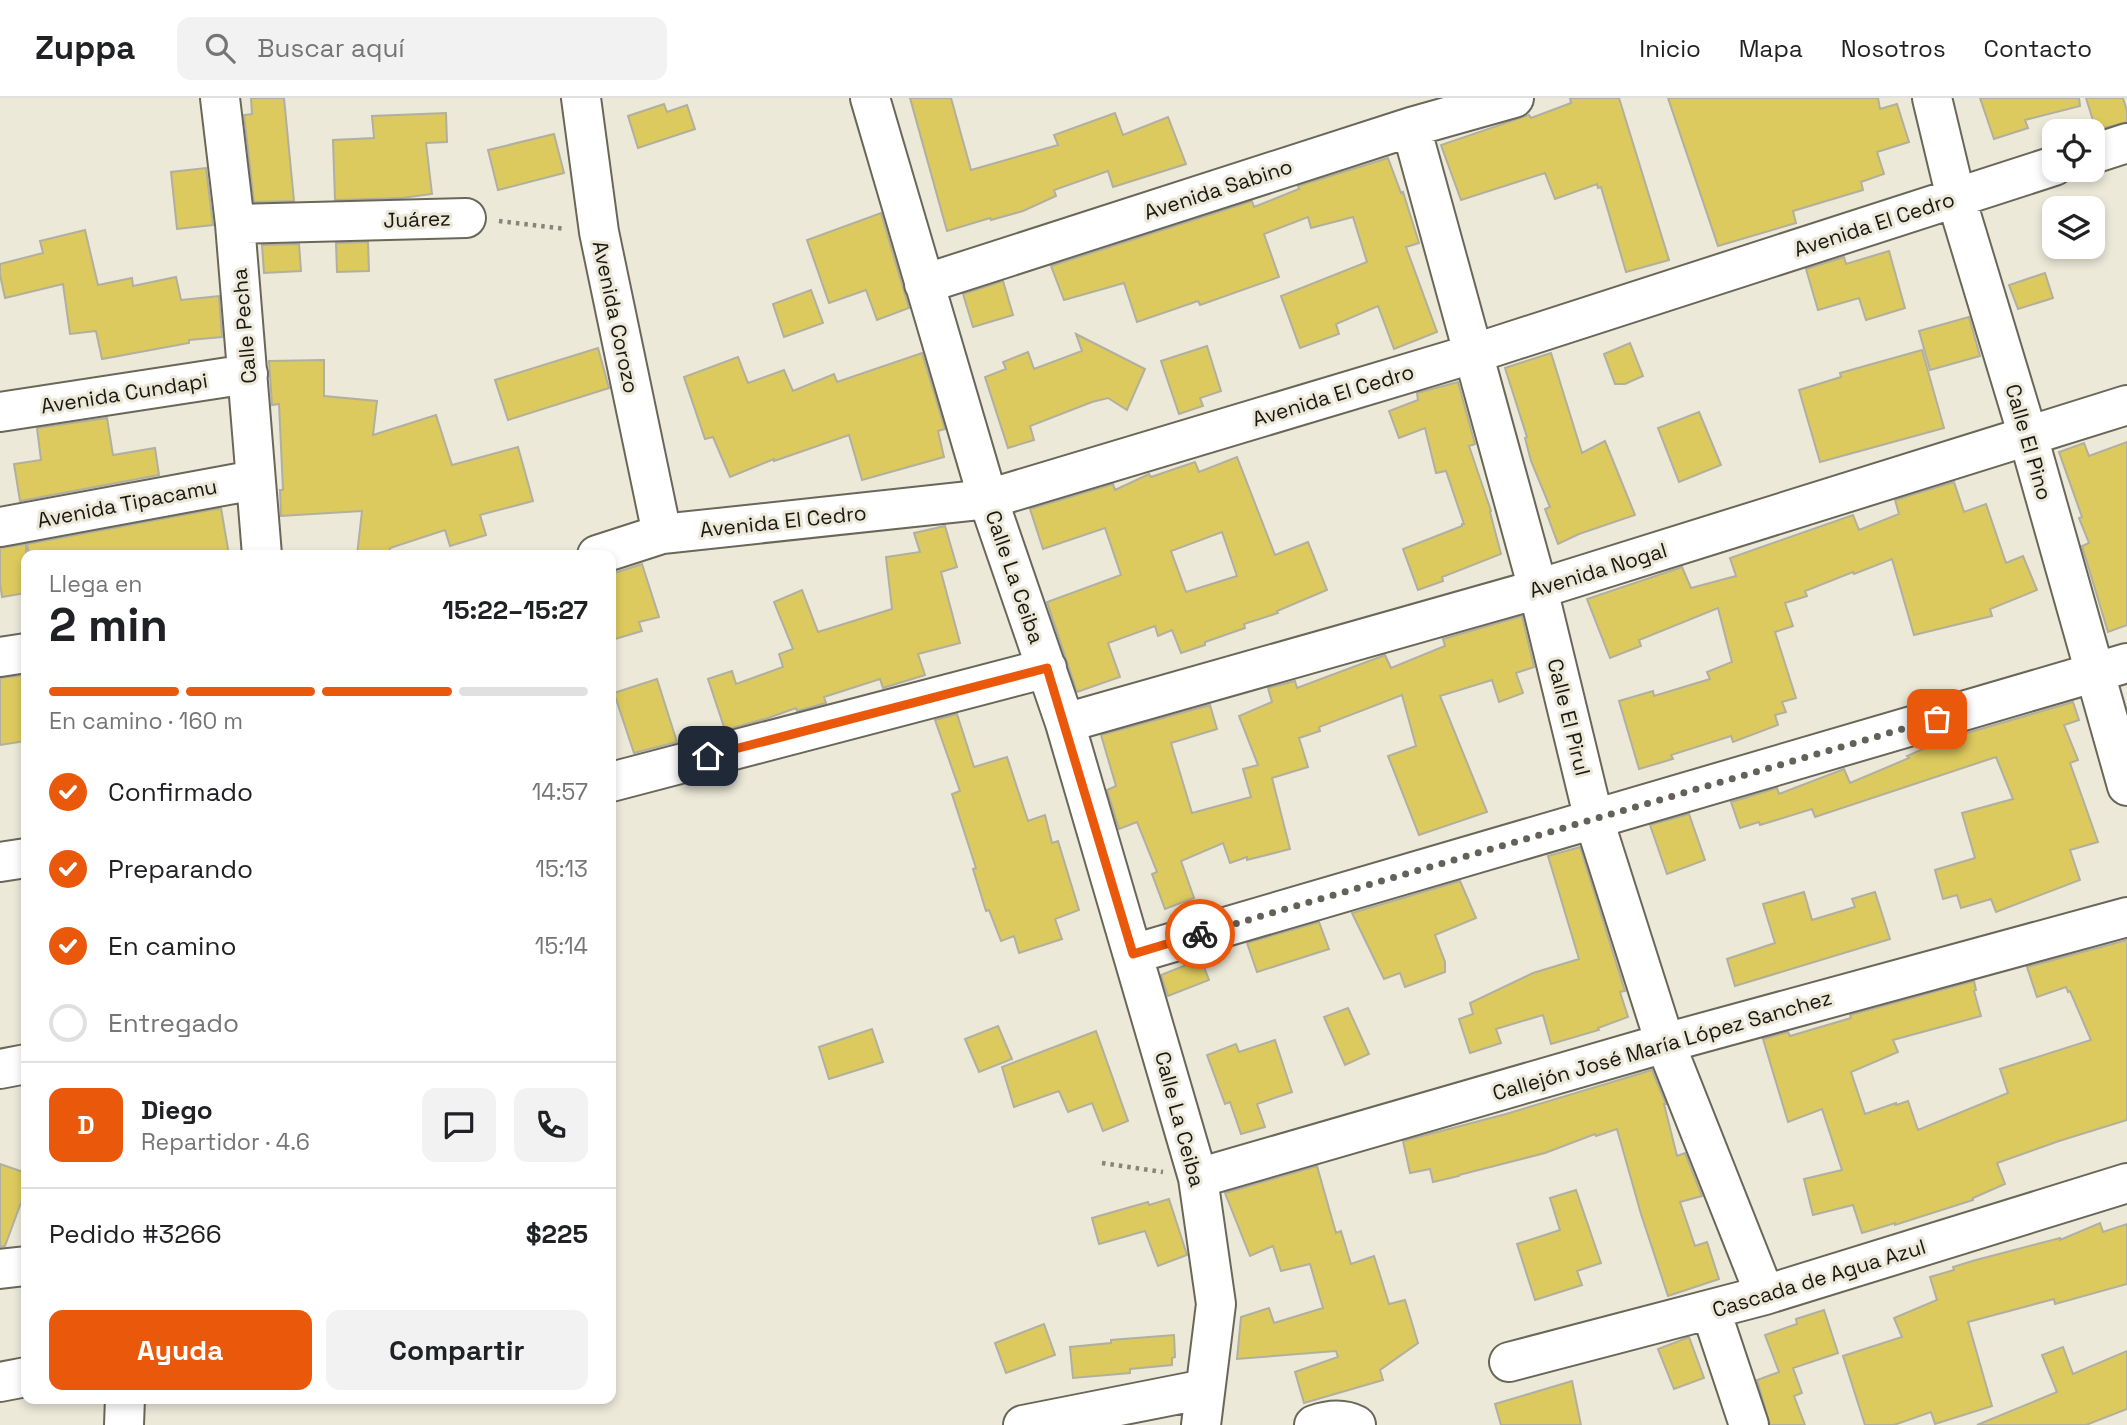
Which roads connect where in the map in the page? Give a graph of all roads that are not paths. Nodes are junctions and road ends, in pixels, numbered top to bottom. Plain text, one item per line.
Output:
1 (220, 98) edge
2 (581, 98) edge
3 (870, 98) edge
4 (1514, 98) edge
5 (1932, 98) edge
6 (1411, 127) junction
7 (2127, 143) edge
8 (2105, 150) edge
9 (2042, 170) edge
10 (1956, 198) junction
11 (466, 218) road end
12 (236, 224) junction
13 (924, 284) junction
14 (1472, 354) junction
15 (248, 373) junction
16 (2127, 405) edge
17 (0, 412) edge
18 (2028, 436) junction
19 (255, 480) junction
20 (988, 499) junction
21 (0, 527) edge
22 (662, 534) junction
23 (262, 550) edge
24 (612, 550) edge
25 (1538, 589) junction
26 (21, 654) edge
27 (0, 657) edge
28 (2111, 667) edge
29 (1047, 668) junction
30 (1065, 723) junction
31 (616, 781) edge
32 (2127, 786) edge
33 (1594, 820) junction
34 (21, 859) edge
35 (0, 862) edge
36 (2127, 916) edge
37 (1133, 954) junction
38 (1665, 1043) junction
39 (21, 1065) edge
40 (0, 1069) edge
41 (1198, 1178) junction
42 (2127, 1183) edge
43 (21, 1267) edge
44 (0, 1269) edge
45 (1765, 1295) junction
46 (1711, 1311) junction
47 (1509, 1363) dead end
48 (21, 1378) edge
49 (0, 1382) edge
50 (125, 1404) edge
51 (1203, 1407) edge
52 (1354, 1424) edge
53 (124, 1425) edge
54 (1023, 1425) edge
55 (1314, 1425) edge
56 (1749, 1425) edge

1 - 12 street, Calle Pecha
2 - 22 street, Avenida Corozo
3 - 13 street, Calle La Ceiba
4 - 6 street, Avenida Sabino
5 - 10 street, Calle El Pino
6 - 13 street, Avenida Sabino
6 - 14 street, Calle El Pirul
7 - 8 street
9 - 10 street, Avenida El Cedro
10 - 14 street, Avenida El Cedro
10 - 18 street, Calle El Pino
11 - 12 street, Juárez
12 - 15 street, Calle Pecha
13 - 20 street, Calle La Ceiba
14 - 20 street, Avenida El Cedro
14 - 25 street, Calle El Pirul
15 - 17 street, Avenida Cundapi
15 - 19 street, Calle Pecha
16 - 18 street, Avenida Nogal
18 - 25 street, Avenida Nogal
18 - 28 street, Calle El Pino
19 - 21 street, Avenida Tipacamu
19 - 23 street, Calle Pecha
20 - 22 street, Avenida El Cedro
20 - 29 street, Calle La Ceiba
22 - 24 street, Avenida El Cedro
25 - 30 street, Avenida Nogal
25 - 33 street, Calle El Pirul
26 - 27 street
28 - 32 street, Calle El Pino
28 - 33 street
29 - 30 street, Calle La Ceiba
29 - 31 street
30 - 37 street, Calle La Ceiba
33 - 37 street
33 - 38 street, Calle El Pirul
34 - 35 street
36 - 38 street, Callejón José María López Sanchez
37 - 41 street, Calle La Ceiba
38 - 41 street, Callejón José María López Sanchez
38 - 45 street, Calle El Pirul
39 - 40 street
41 - 51 street, Calle La Ceiba
42 - 45 street, Cascada de Agua Azul
43 - 44 street
45 - 46 street, Cascada de Agua Azul
46 - 47 street, Cascada de Agua Azul
46 - 56 street
48 - 49 street
50 - 53 street
51 - 54 street
52 - 55 street

